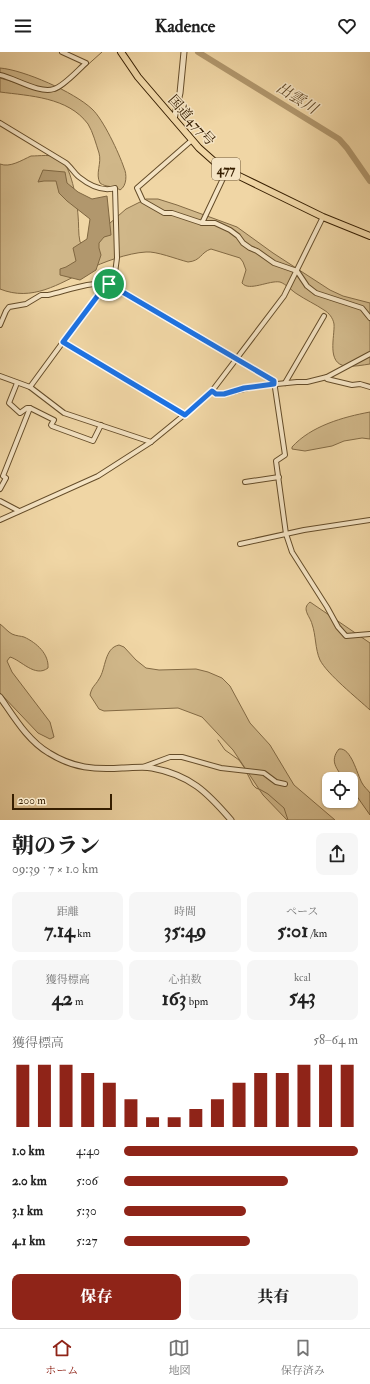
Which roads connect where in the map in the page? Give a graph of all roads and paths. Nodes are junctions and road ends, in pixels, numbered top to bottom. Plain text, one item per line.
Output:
1 (62, 52) edge
2 (121, 52) edge
3 (184, 52) edge
4 (0, 75) edge
5 (174, 119) junction
6 (0, 123) edge
7 (192, 140) junction
8 (227, 170) junction
9 (323, 217) junction
10 (202, 223) junction
11 (370, 236) edge
12 (297, 271) junction
13 (109, 284) junction
14 (324, 316) dead end
15 (370, 318) edge
16 (0, 325) edge
17 (63, 342) junction
18 (370, 354) edge
19 (236, 359) junction
20 (0, 376) edge
21 (327, 377) junction
22 (17, 383) junction
23 (285, 383) junction
24 (274, 384) junction
25 (30, 387) junction
26 (370, 387) edge
27 (212, 391) junction
28 (30, 408) junction
29 (185, 415) junction
30 (101, 425) junction
31 (151, 442) junction
32 (279, 477) junction
33 (245, 482) dead end
34 (0, 488) edge
35 (0, 501) edge
36 (20, 510) junction
37 (0, 520) edge
38 (370, 520) edge
39 (286, 534) junction
40 (240, 544) dead end
41 (370, 634) edge
42 (0, 697) edge
43 (143, 767) junction
44 (285, 784) dead end
45 (231, 820) edge

1 - 4 street
2 - 5 highway, 国道477号 / 477
3 - 5 street
5 - 7 highway, 国道477号 / 477
6 - 13 street
7 - 8 highway, 国道477号 / 477
7 - 10 street
8 - 9 highway, 国道477号 / 477
8 - 10 street
9 - 11 highway, 国道477号 / 477
9 - 12 street
10 - 12 street
12 - 15 street
12 - 19 street
13 - 16 street
13 - 17 street
13 - 19 street
14 - 23 street
17 - 25 street
17 - 29 street
18 - 21 street
19 - 24 street
19 - 27 street
20 - 22 street
21 - 23 street
21 - 26 street
22 - 25 street
22 - 28 street
23 - 24 street
24 - 27 street
24 - 32 street
25 - 30 street
27 - 29 street
28 - 30 street
28 - 34 street
29 - 31 street
30 - 31 street
31 - 36 street
32 - 33 street
32 - 39 street
35 - 36 street
36 - 37 street
38 - 39 street
39 - 40 street
39 - 41 street
42 - 43 street
43 - 44 street
43 - 45 street

